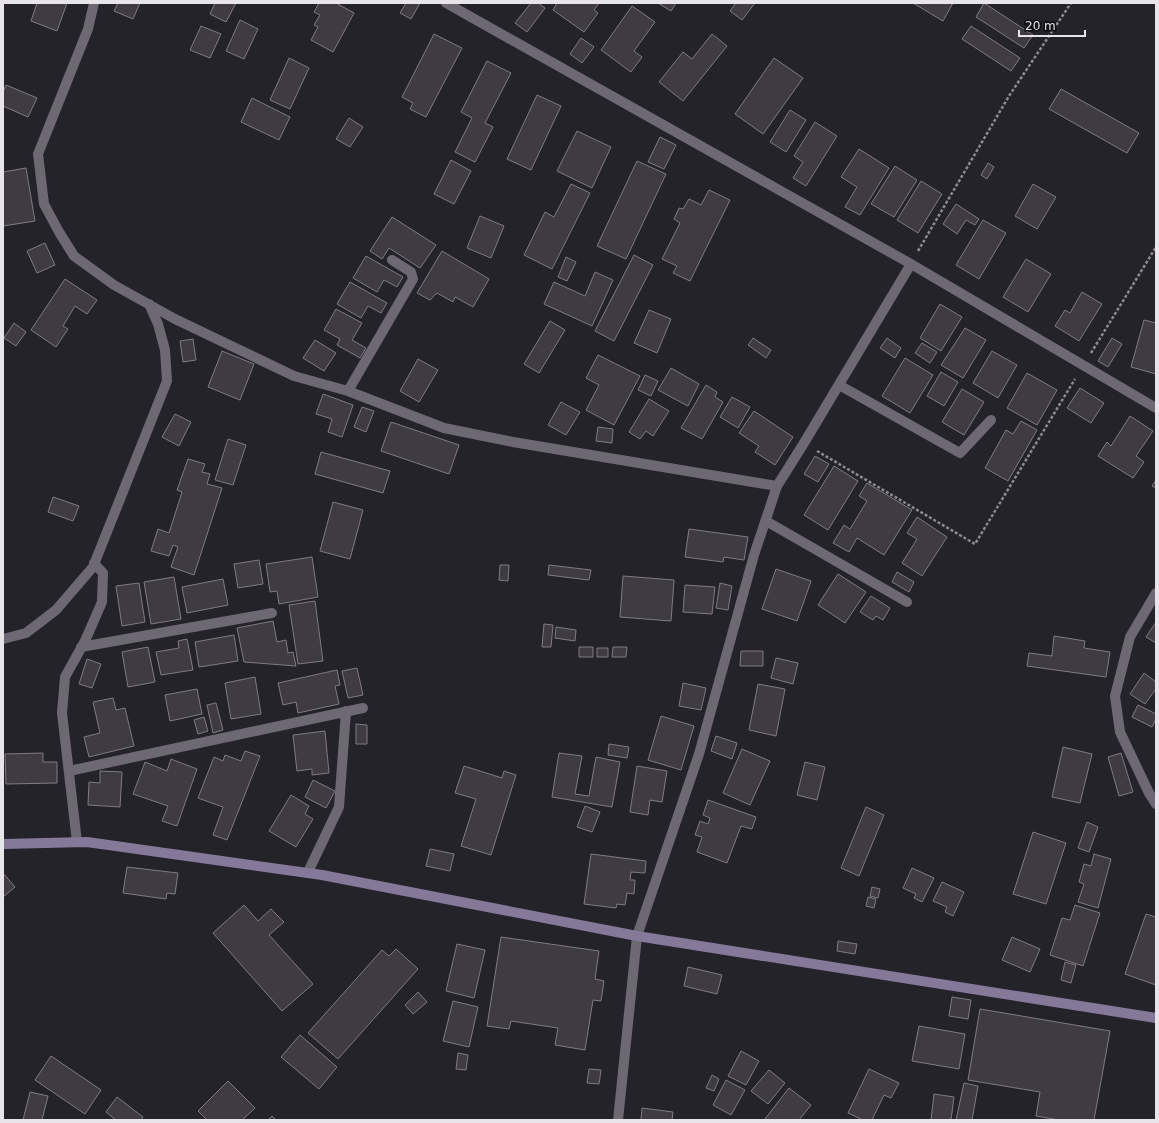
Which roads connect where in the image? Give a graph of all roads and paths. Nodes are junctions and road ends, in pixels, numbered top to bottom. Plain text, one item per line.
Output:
1 (94, 3) edge
2 (446, 3) edge
3 (1071, 3) edge
4 (1156, 247) edge
5 (392, 260) dead end
6 (911, 264) junction
7 (149, 304) junction
8 (1083, 366) junction
9 (839, 384) junction
10 (348, 391) junction
11 (1156, 408) edge
12 (991, 420) dead end
13 (804, 443) junction
14 (777, 486) junction
15 (766, 521) junction
16 (94, 563) junction
17 (1156, 593) edge
18 (907, 602) dead end
19 (272, 613) dead end
20 (3, 639) edge
21 (81, 647) junction
22 (362, 708) dead end
23 (346, 711) junction
24 (69, 771) junction
25 (1156, 804) edge
26 (77, 842) junction
27 (3, 844) edge
28 (308, 872) junction
29 (637, 936) junction
30 (1156, 1018) edge
31 (618, 1120) edge

1 - 7 street
2 - 6 street
3 - 6 path
4 - 8 path
5 - 10 street
6 - 8 street
6 - 9 street
7 - 10 street
7 - 16 street
8 - 11 street
8 - 13 path
9 - 12 street
9 - 13 street
10 - 14 street
13 - 14 street
14 - 15 street
15 - 18 street
15 - 29 street
16 - 20 street
16 - 21 street
17 - 25 street
19 - 21 street
21 - 24 street
22 - 23 street
23 - 24 street
23 - 28 street
24 - 26 street
26 - 27 street
26 - 28 street
28 - 29 street
29 - 30 street
29 - 31 street

